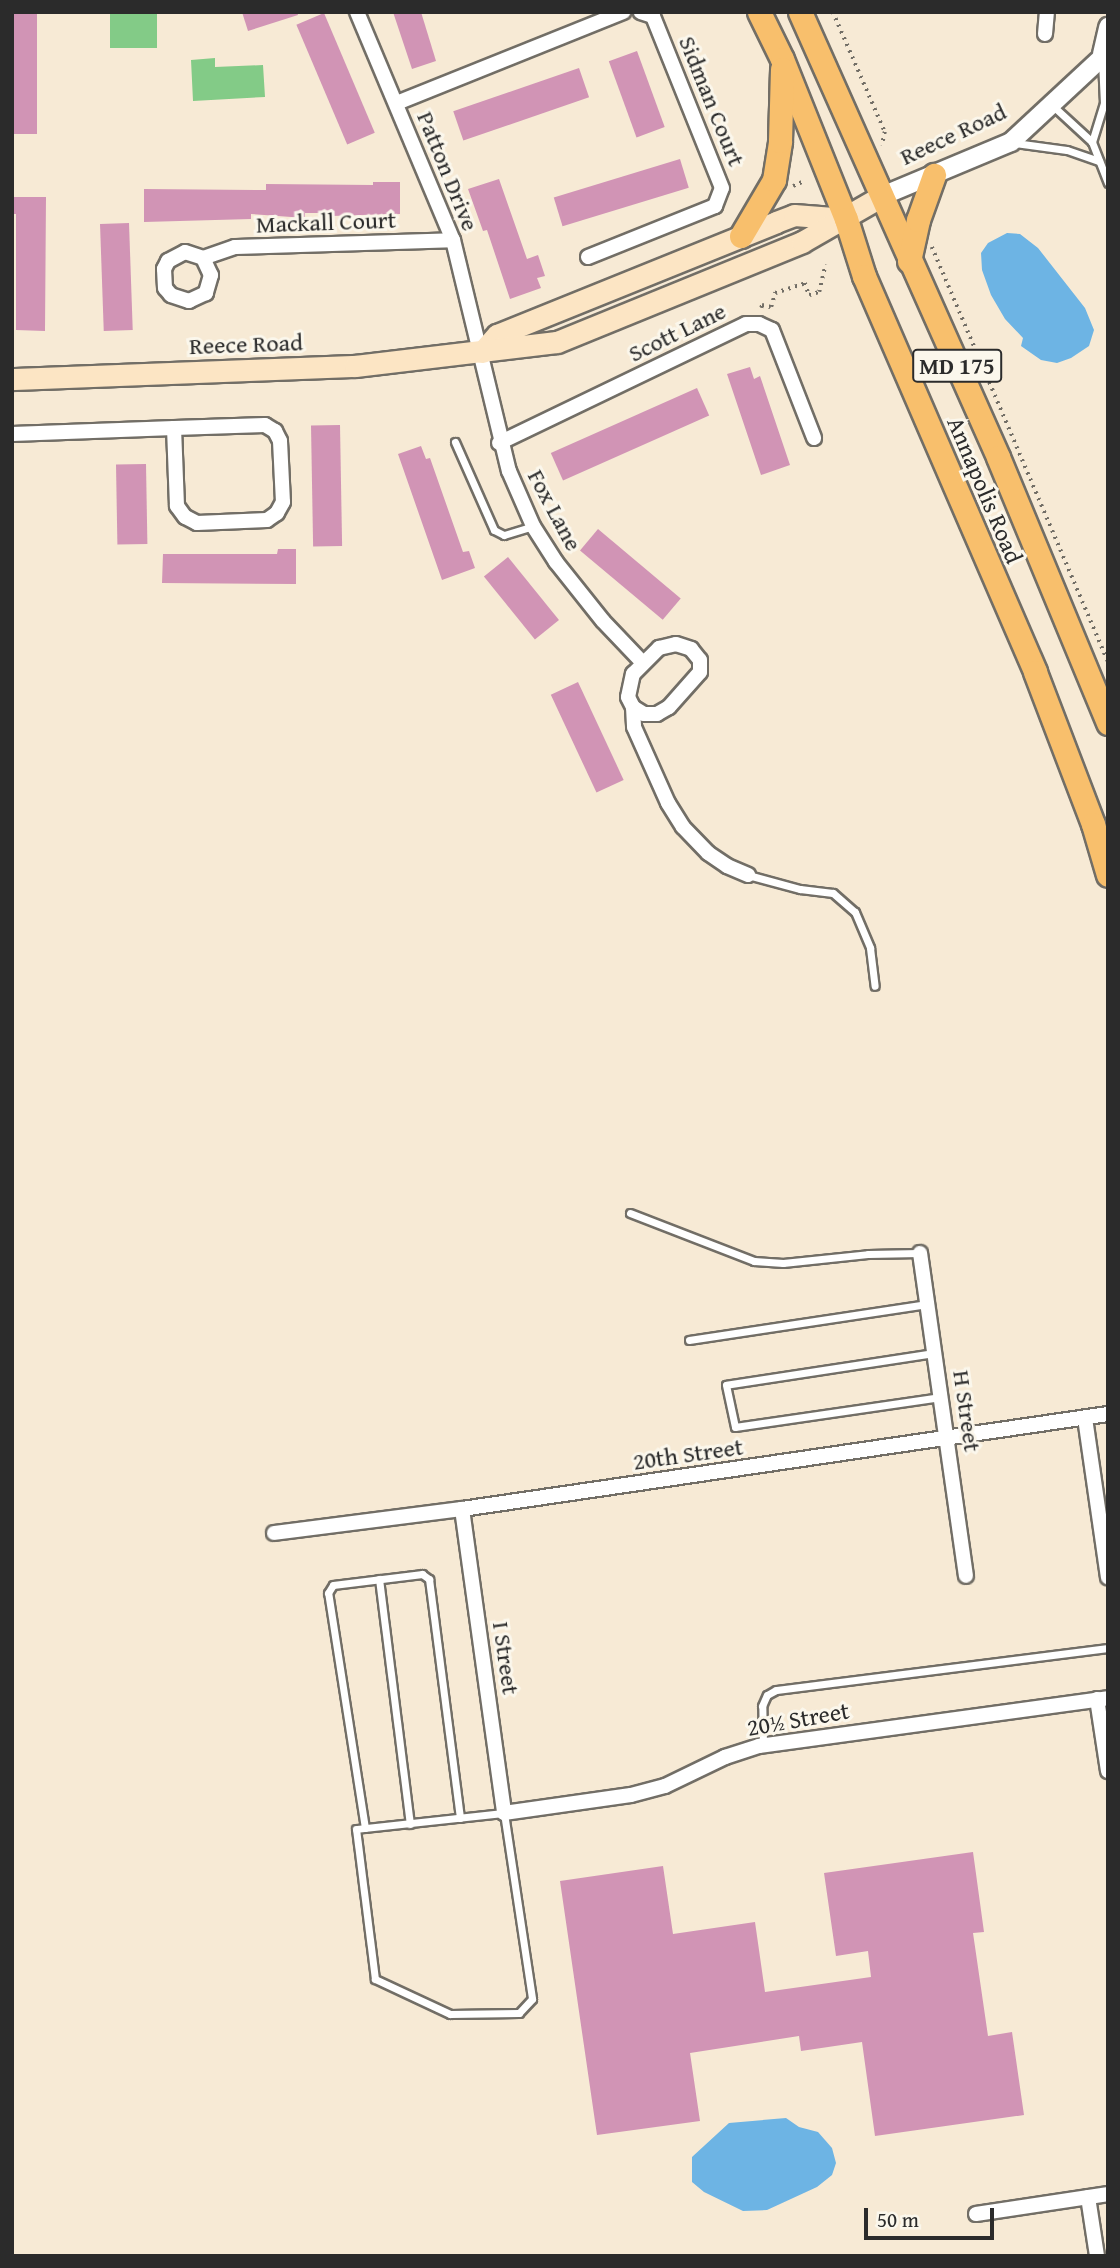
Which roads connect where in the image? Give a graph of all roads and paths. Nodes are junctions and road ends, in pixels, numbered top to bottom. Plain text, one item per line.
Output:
1 (357, 12) edge
2 (623, 12) edge
3 (641, 12) edge
4 (759, 12) edge
5 (800, 12) edge
6 (833, 12) edge
7 (1047, 12) edge
8 (1108, 27) edge
9 (1045, 34) dead end
10 (1105, 53) edge
11 (782, 59) junction
12 (397, 103) junction
13 (1053, 106) junction
14 (885, 134) dead end
15 (1011, 142) junction
16 (1092, 142) junction
17 (1099, 162) junction
18 (934, 174) junction
19 (1108, 183) edge
20 (882, 196) junction
21 (846, 219) junction
22 (741, 236) junction
23 (453, 240) junction
24 (930, 243) dead end
25 (588, 257) dead end
26 (203, 258) dead end
27 (909, 261) junction
28 (825, 265) dead end
29 (759, 324) junction
30 (482, 352) junction
31 (12, 379) edge
32 (174, 428) junction
33 (12, 434) edge
34 (814, 438) dead end
35 (455, 442) dead end
36 (499, 443) junction
37 (533, 526) junction
38 (1108, 661) edge
39 (642, 662) junction
40 (633, 707) junction
41 (1108, 723) edge
42 (748, 875) joint
43 (1108, 875) edge
44 (875, 986) dead end
45 (630, 1213) dead end
46 (920, 1254) joint
47 (927, 1304) junction
48 (689, 1340) dead end
49 (935, 1353) junction
50 (942, 1397) junction
51 (1108, 1414) edge
52 (1085, 1418) junction
53 (948, 1440) junction
54 (462, 1510) junction
55 (274, 1533) dead end
56 (966, 1576) dead end
57 (1108, 1577) edge
58 (379, 1579) junction
59 (1108, 1648) edge
60 (1102, 1698) edge
61 (763, 1745) junction
62 (1107, 1765) edge
63 (504, 1813) junction
64 (460, 1818) junction
65 (410, 1824) junction
66 (365, 1828) junction
67 (1108, 2194) edge
68 (1088, 2197) junction
69 (976, 2214) dead end
70 (1097, 2256) edge

1 - 12 street, Patton Drive
2 - 12 street
3 - 25 street, Sidman Court
4 - 11 main road, Annapolis Road / MD 175
5 - 20 main road, Annapolis Road / MD 175
6 - 14 path
7 - 9 street
8 - 10 street
10 - 13 street, Reece Road
10 - 16 lane
11 - 21 main road, Annapolis Road / MD 175
11 - 22 main road
12 - 23 street, Patton Drive
13 - 15 street, Reece Road
13 - 16 lane
15 - 17 lane
15 - 18 street, Reece Road
16 - 17 lane
17 - 19 lane
18 - 20 street, Reece Road
18 - 27 main road
20 - 21 main road, Reece Road
20 - 27 main road, Annapolis Road / MD 175
21 - 22 main road
21 - 30 main road, Reece Road
21 - 43 main road, Annapolis Road / MD 175
22 - 30 main road
23 - 26 street, Mackall Court
23 - 30 street, Patton Drive
24 - 38 path
27 - 41 main road, Annapolis Road / MD 175
28 - 29 path
29 - 34 street, Scott Lane
29 - 36 street, Scott Lane
30 - 31 main road, Reece Road
30 - 36 street, Fox Lane
32 - 32 street
32 - 33 street
35 - 37 lane
36 - 37 street, Fox Lane
37 - 39 street, Fox Lane
39 - 40 street
39 - 40 street
40 - 42 street
42 - 44 lane
45 - 46 lane
46 - 47 street, H Street
47 - 48 lane
47 - 49 street, H Street
49 - 50 street, H Street
49 - 50 lane
50 - 53 street, H Street
51 - 52 street, 20th Street
52 - 53 street, 20th Street
52 - 57 street
53 - 54 street, 20th Street
53 - 56 street, H Street
54 - 55 street, 20th Street
54 - 63 street, I Street
58 - 64 lane
58 - 65 lane
58 - 66 lane
59 - 61 lane
60 - 61 street, 20½ Street
60 - 62 street
61 - 63 street, 20½ Street
63 - 64 lane
63 - 66 lane
64 - 65 lane
65 - 66 lane
67 - 68 street
68 - 69 street
68 - 70 street

